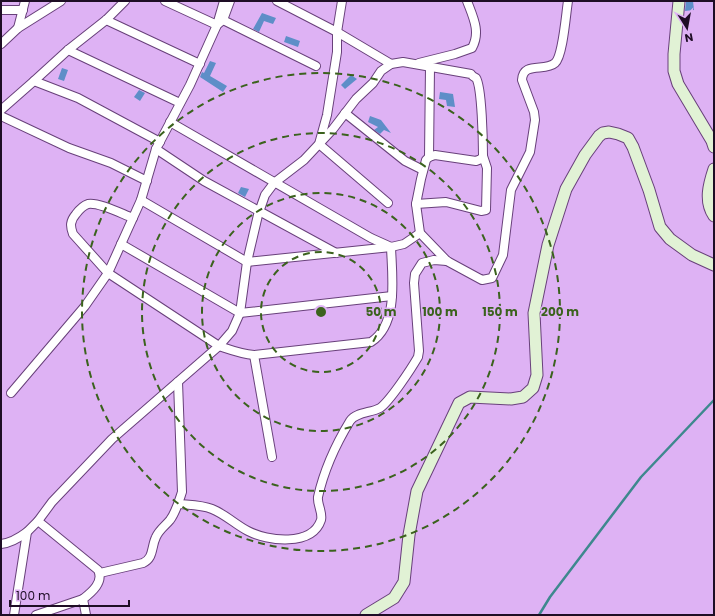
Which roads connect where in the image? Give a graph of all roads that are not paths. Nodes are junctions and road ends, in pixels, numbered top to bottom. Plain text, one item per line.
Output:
1 (25, 1) edge
2 (62, 1) edge
3 (125, 1) edge
4 (165, 1) edge
5 (224, 1) edge
6 (230, 1) edge
7 (277, 1) edge
8 (342, 1) edge
9 (467, 1) edge
10 (568, 1) edge
11 (679, 1) edge
12 (1, 10) edge
13 (22, 10) junction
14 (106, 20) junction
15 (220, 22) junction
16 (18, 28) junction
17 (337, 32) junction
18 (1, 44) edge
19 (68, 50) junction
20 (200, 64) junction
21 (391, 64) junction
22 (415, 64) junction
23 (316, 66) dead end
24 (430, 67) junction
25 (34, 81) junction
26 (180, 103) junction
27 (1, 110) edge
28 (345, 113) junction
29 (1, 116) edge
30 (170, 122) junction
31 (319, 144) junction
32 (158, 145) junction
33 (714, 147) edge
34 (429, 156) junction
35 (483, 156) junction
36 (714, 169) edge
37 (423, 170) junction
38 (147, 181) junction
39 (274, 183) junction
40 (141, 200) junction
41 (388, 203) dead end
42 (416, 204) junction
43 (260, 211) junction
44 (714, 216) edge
45 (133, 218) junction
46 (420, 233) junction
47 (121, 244) junction
48 (391, 247) junction
49 (336, 253) junction
50 (447, 261) junction
51 (247, 262) junction
52 (714, 265) edge
53 (108, 273) junction
54 (392, 296) junction
55 (240, 313) junction
56 (219, 346) junction
57 (254, 355) junction
58 (178, 382) junction
59 (11, 393) dead end
60 (272, 457) dead end
61 (179, 504) junction
62 (38, 520) junction
63 (27, 532) junction
64 (1, 544) edge
65 (100, 573) junction
66 (83, 599) junction
67 (14, 615) edge
68 (36, 615) edge
69 (86, 615) edge
70 (366, 615) edge

1 - 13 street
2 - 16 street
3 - 14 street
4 - 15 street
5 - 15 street
6 - 15 street
7 - 17 street
8 - 17 street
9 - 22 street
10 - 50 street
11 - 33 main road
12 - 13 street
13 - 16 street
14 - 19 street
14 - 20 street
15 - 20 street
15 - 23 street
16 - 18 street
17 - 21 street
17 - 31 street
19 - 25 street
19 - 26 street
20 - 26 street
21 - 22 street
21 - 28 street
22 - 24 street
24 - 34 street
24 - 35 street
25 - 27 street
25 - 32 street
26 - 30 street
28 - 31 street
28 - 37 street
29 - 38 street
30 - 32 street
30 - 39 street
31 - 39 street
31 - 41 street
32 - 38 street
32 - 43 street
34 - 35 street
34 - 37 street
35 - 42 street
36 - 44 main road
37 - 42 street
38 - 40 street
39 - 43 street
39 - 48 street
40 - 45 street
40 - 51 street
42 - 46 street
43 - 49 street
43 - 51 street
45 - 47 street
45 - 53 street
46 - 48 street
46 - 50 street
47 - 53 street
47 - 55 street
48 - 49 street
48 - 54 street
49 - 51 street
50 - 61 street
51 - 55 street
52 - 70 main road
53 - 56 street
53 - 59 street
54 - 55 street
54 - 57 street
55 - 56 street
56 - 57 street
56 - 58 street
57 - 60 street
58 - 61 street
58 - 62 street
61 - 65 street
62 - 63 street
62 - 65 street
63 - 64 street
63 - 67 street
65 - 66 street
66 - 68 street
66 - 69 street

